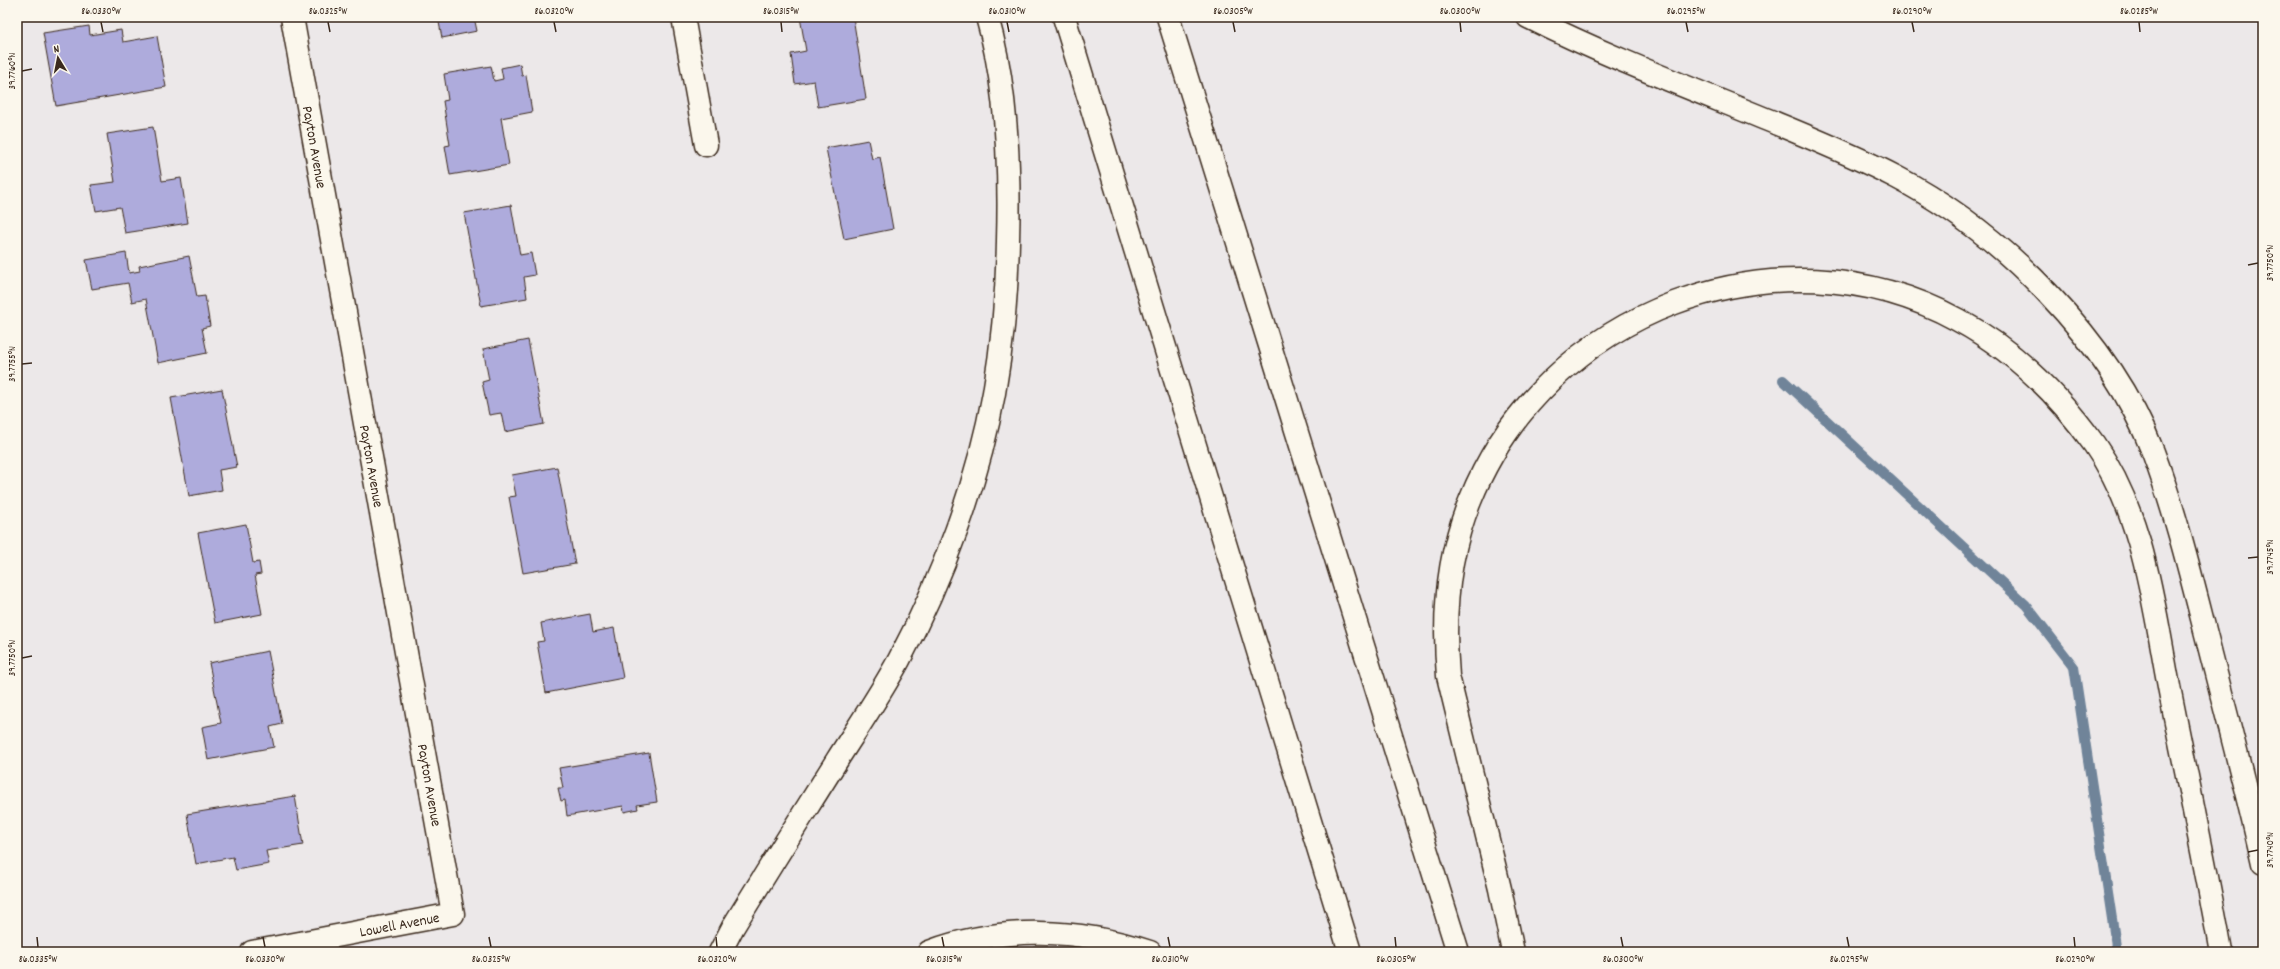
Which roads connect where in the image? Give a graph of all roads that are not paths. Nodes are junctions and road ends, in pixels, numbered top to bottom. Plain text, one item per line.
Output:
1 (292, 17) edge
2 (683, 17) edge
3 (987, 17) edge
4 (1064, 17) edge
5 (1168, 17) edge
6 (1528, 17) edge
7 (706, 144) dead end
8 (2263, 863) edge
9 (453, 914) joint
10 (252, 952) edge
11 (720, 952) edge
12 (929, 952) edge
13 (1150, 952) edge
14 (1350, 952) edge
15 (1458, 952) edge
16 (1513, 952) edge
17 (2221, 952) edge

1 - 9 main road, Payton Avenue
2 - 7 main road
3 - 11 main road
4 - 14 main road
5 - 15 main road
6 - 8 main road
9 - 10 main road, Lowell Avenue
12 - 13 main road
16 - 17 main road

